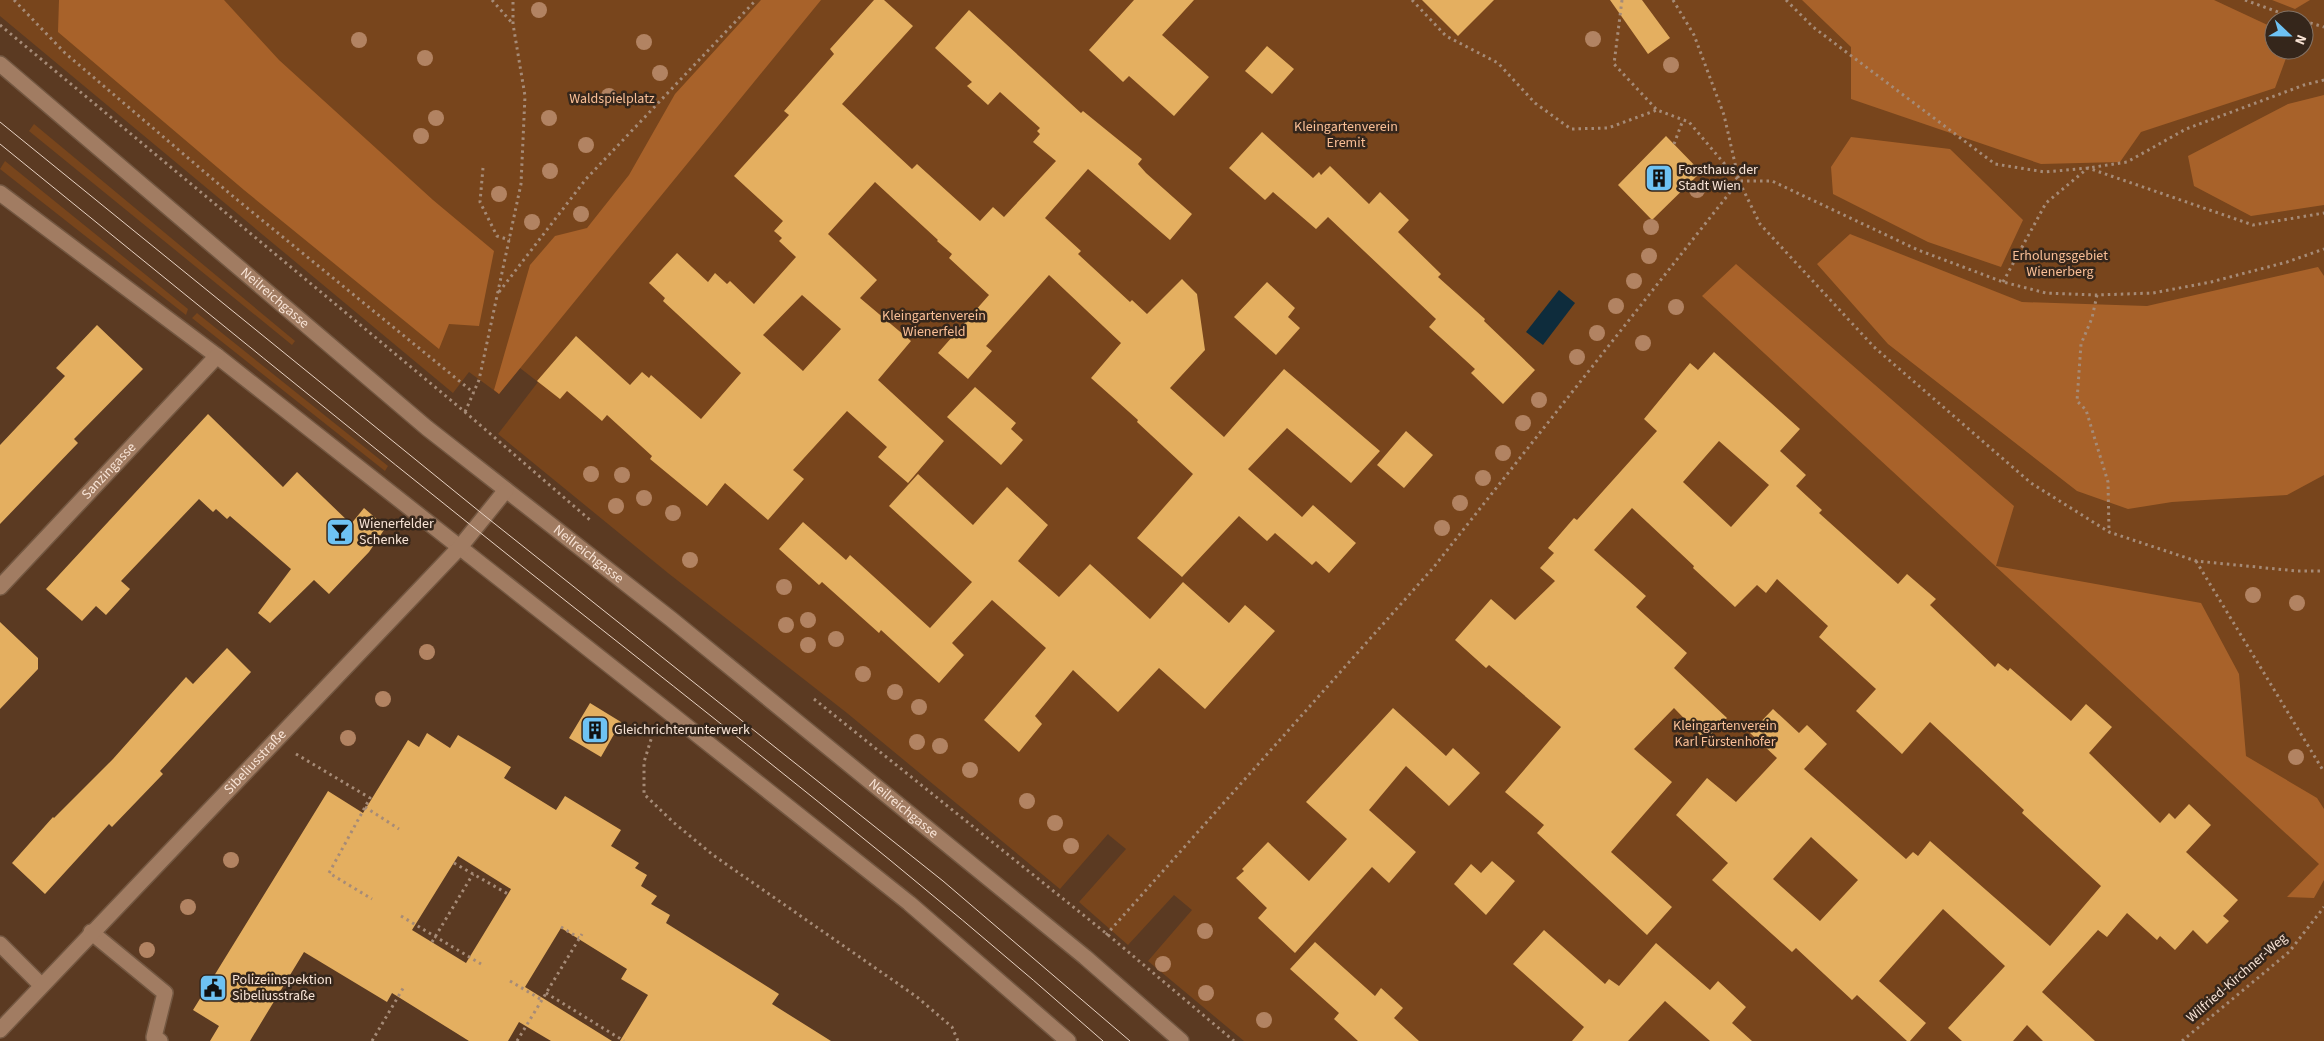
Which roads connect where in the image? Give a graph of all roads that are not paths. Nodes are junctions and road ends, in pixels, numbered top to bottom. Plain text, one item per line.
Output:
1 (0, 64) edge
2 (0, 193) edge
3 (217, 356) junction
4 (506, 490) junction
5 (460, 547) junction
6 (0, 587) edge
7 (92, 932) junction
8 (0, 944) edge
9 (41, 985) junction
10 (0, 1030) edge
11 (160, 1041) edge
12 (1068, 1041) edge
13 (1181, 1041) edge

1 - 4 street, Neilreichgasse
2 - 3 street
3 - 5 street
3 - 6 street, Sanzingasse
4 - 5 street, Sibeliusstraße
4 - 13 street, Neilreichgasse
5 - 7 street, Sibeliusstraße
5 - 12 street
7 - 9 street, Sibeliusstraße
7 - 11 street
8 - 9 street
9 - 10 street, Sibeliusstraße

